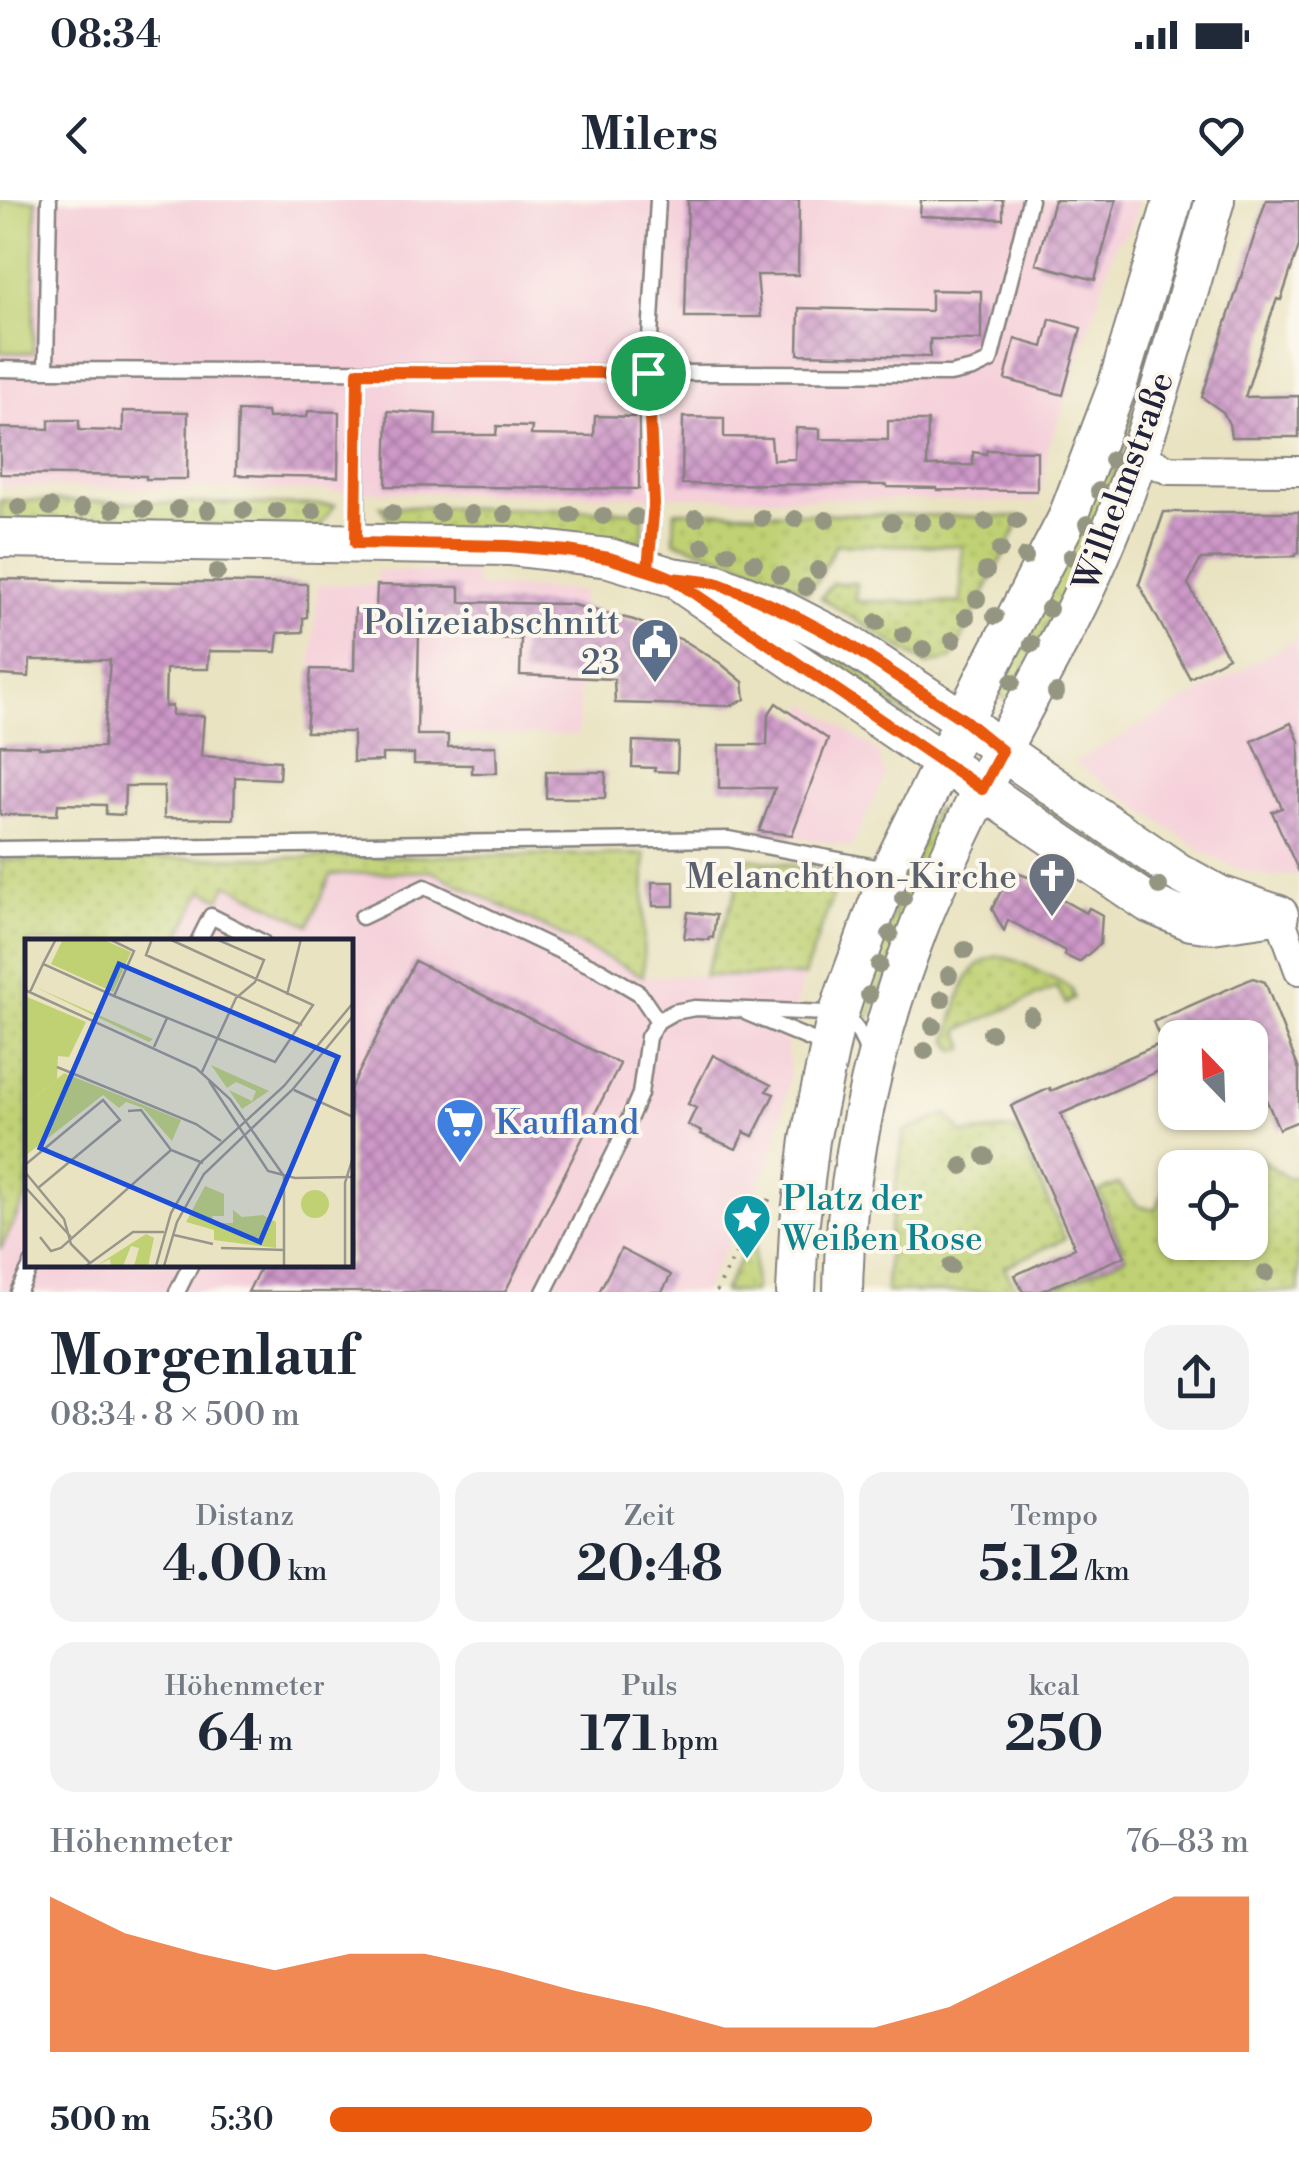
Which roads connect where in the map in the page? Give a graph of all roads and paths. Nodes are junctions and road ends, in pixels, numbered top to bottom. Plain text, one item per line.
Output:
1 (49, 200) edge
2 (658, 200) edge
3 (1030, 200) edge
4 (1173, 200) edge
5 (1215, 200) edge
6 (0, 369) edge
7 (46, 370) junction
8 (358, 372) junction
9 (648, 373) junction
10 (1140, 457) junction
11 (1299, 471) edge
12 (0, 538) edge
13 (356, 543) junction
14 (660, 573) junction
15 (964, 720) junction
16 (1002, 751) junction
17 (942, 762) junction
18 (982, 789) junction
19 (0, 849) edge
20 (890, 869) junction
21 (1216, 909) junction
22 (1289, 912) edge
23 (362, 917) dead end
24 (200, 939) edge
25 (256, 939) edge
26 (1299, 970) edge
27 (737, 1009) junction
28 (658, 1021) junction
29 (834, 1031) junction
30 (872, 1072) junction
31 (773, 1195) dead end
32 (800, 1230) junction
33 (846, 1234) junction
34 (30, 1267) edge
35 (190, 1267) edge
36 (18, 1292) edge
37 (177, 1292) edge
38 (544, 1292) edge
39 (716, 1292) edge
40 (796, 1292) edge
41 (843, 1292) edge

1 - 7 lane
2 - 9 lane
3 - 9 lane
4 - 15 main road, Wilhelmstraße
5 - 10 main road, Wilhelmstraße
6 - 7 lane
7 - 8 lane
8 - 9 lane
8 - 13 lane
9 - 14 lane
10 - 11 street
10 - 16 main road, Wilhelmstraße
12 - 13 main road
13 - 14 main road
14 - 15 main road
14 - 17 main road
15 - 16 main road
15 - 17 main road, Wilhelmstraße
16 - 18 main road, Wilhelmstraße
16 - 21 main road
17 - 18 main road
17 - 20 main road, Wilhelmstraße
18 - 21 main road
18 - 30 main road, Wilhelmstraße
19 - 20 lane
20 - 29 main road, Wilhelmstraße
21 - 22 main road
22 - 26 street
23 - 28 lane
24 - 25 lane
27 - 28 lane
27 - 29 lane
27 - 29 lane
28 - 38 lane
29 - 30 lane
29 - 32 main road, Wilhelmstraße
30 - 33 main road, Wilhelmstraße
31 - 39 path
32 - 33 main road
32 - 40 main road, Wilhelmstraße
33 - 41 main road, Wilhelmstraße
34 - 36 lane
35 - 37 lane

